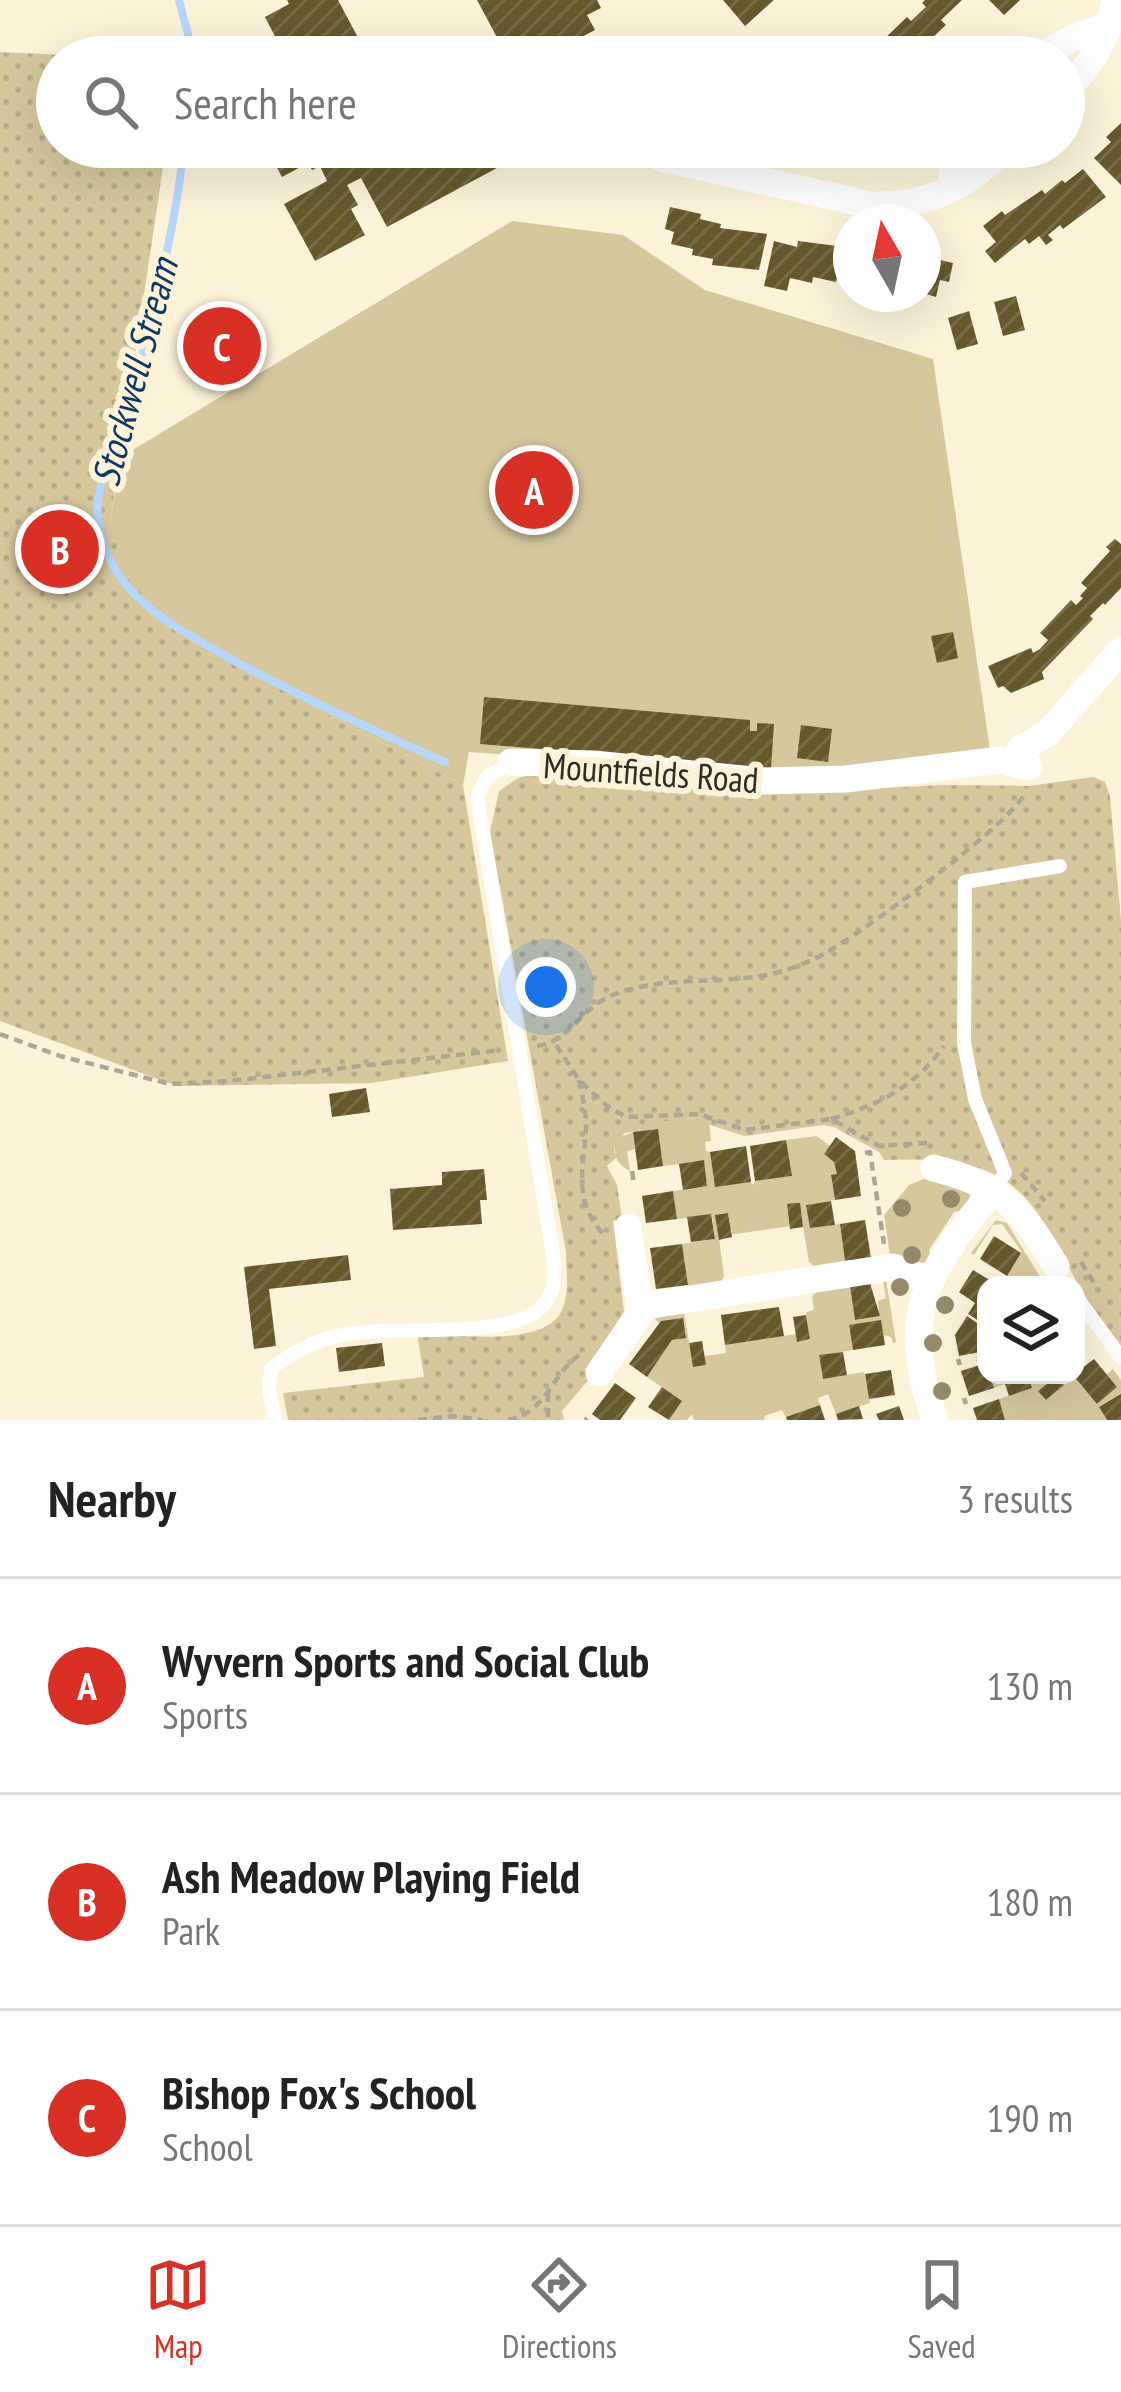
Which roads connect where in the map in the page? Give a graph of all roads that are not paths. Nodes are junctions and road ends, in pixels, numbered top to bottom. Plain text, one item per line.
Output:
1 (1113, 12) edge
2 (1075, 36) edge
3 (1085, 68) edge
4 (737, 168) edge
5 (954, 168) edge
6 (982, 168) edge
7 (950, 189) junction
8 (1121, 650) edge
9 (511, 762) joint
10 (1060, 866) dead end
11 (933, 1156) road end
12 (994, 1189) junction
13 (617, 1232) road end
14 (1066, 1266) edge
15 (931, 1280) junction
16 (639, 1306) junction
17 (1085, 1308) edge
18 (1121, 1358) edge
19 (596, 1360) road end
20 (275, 1420) edge
21 (935, 1420) edge

1 - 2 street
1 - 3 street
4 - 7 street
5 - 7 street
6 - 7 street
8 - 9 street, Mountfields Road
9 - 20 lane, Mountfields Road
10 - 12 lane
11 - 12 street
12 - 14 street
12 - 15 street
13 - 16 street
15 - 16 street
15 - 21 street
16 - 19 street
17 - 18 lane

